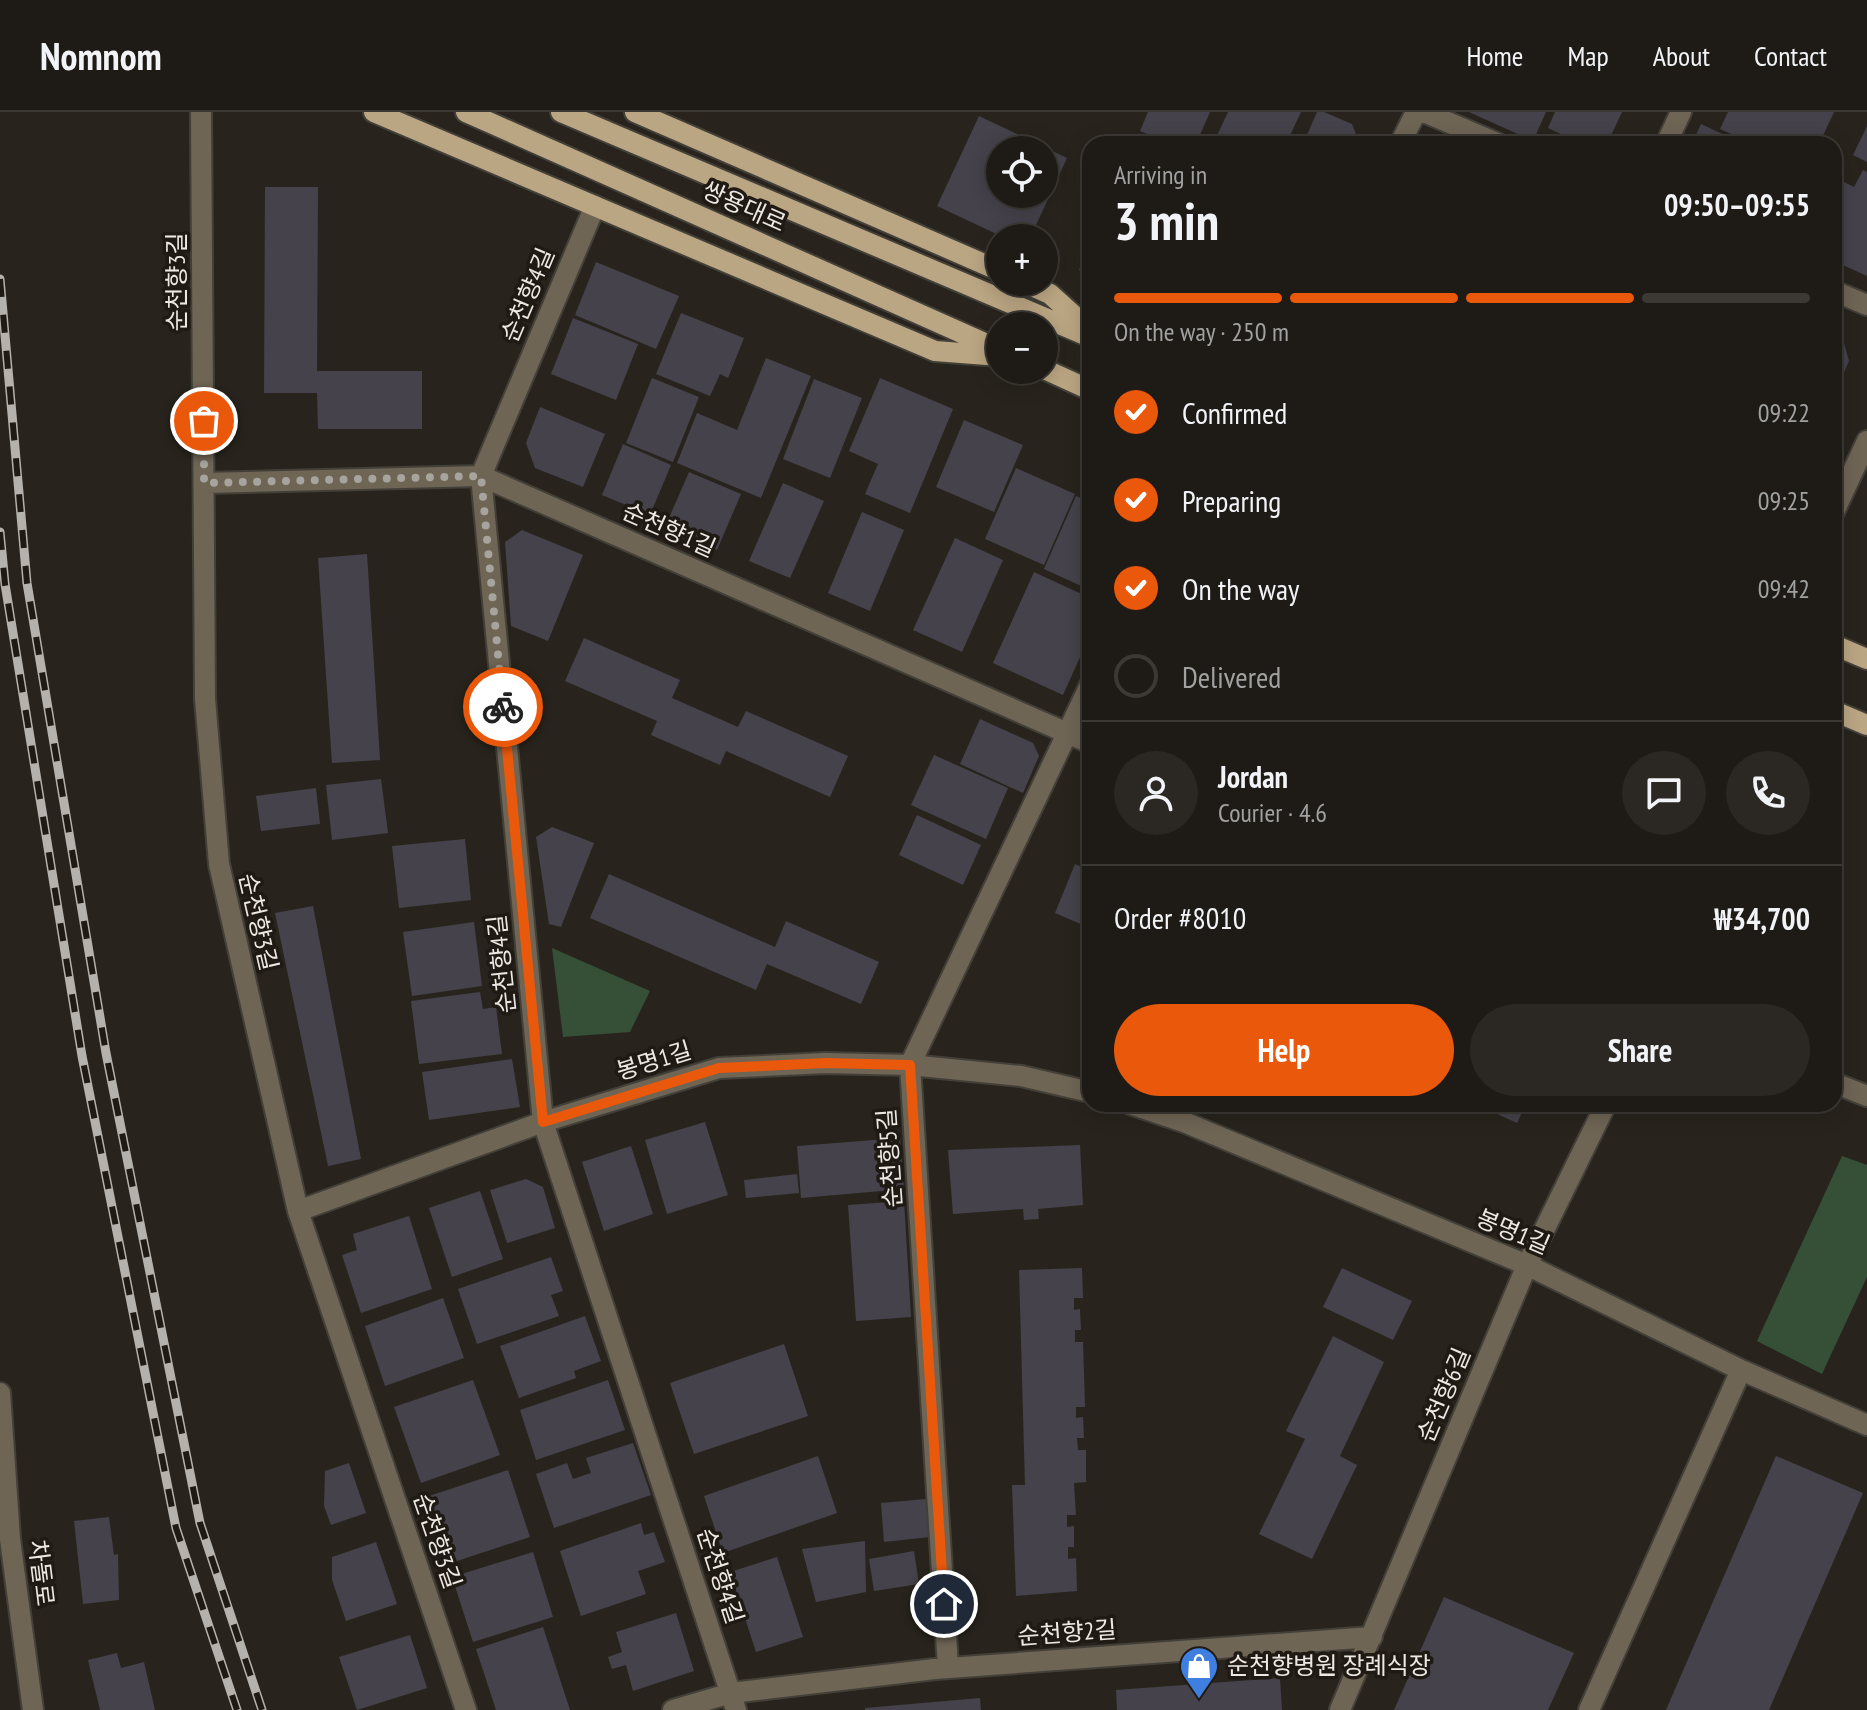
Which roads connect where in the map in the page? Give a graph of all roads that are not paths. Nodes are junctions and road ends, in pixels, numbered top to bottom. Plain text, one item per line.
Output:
1 (201, 112) edge
2 (374, 112) edge
3 (466, 112) edge
4 (561, 112) edge
5 (635, 112) edge
6 (1416, 112) edge
7 (1424, 112) edge
8 (1681, 112) edge
9 (1404, 136) edge
10 (1480, 136) edge
11 (1670, 136) edge
12 (595, 206) junction
13 (986, 265) edge
14 (1842, 294) edge
15 (1052, 296) edge
16 (1867, 305) edge
17 (1082, 323) edge
18 (1082, 334) edge
19 (986, 344) edge
20 (986, 355) edge
21 (1058, 375) edge
22 (1082, 386) edge
23 (1867, 441) edge
24 (481, 476) junction
25 (204, 483) junction
26 (1842, 495) edge
27 (1842, 648) edge
28 (1867, 659) edge
29 (1082, 702) edge
30 (1842, 714) edge
31 (1867, 725) edge
32 (1068, 733) junction
33 (1082, 739) edge
34 (910, 1065) junction
35 (1842, 1086) edge
36 (1082, 1090) edge
37 (1867, 1096) edge
38 (1154, 1112) edge
39 (1602, 1112) edge
40 (543, 1122) junction
41 (298, 1211) junction
42 (1527, 1265) junction
43 (1741, 1370) junction
44 (0, 1393) edge
45 (1867, 1425) edge
46 (5, 1540) edge
47 (1372, 1637) junction
48 (948, 1667) junction
49 (734, 1702) edge
50 (33, 1710) edge
51 (466, 1710) edge
52 (673, 1710) edge
53 (1340, 1710) edge
54 (1589, 1710) edge

1 - 25 street, 순천향3길
2 - 12 main road
3 - 19 main road, 쌍용대로
4 - 18 main road, 쌍용대로
5 - 13 main road
6 - 9 street
7 - 10 street
8 - 11 street
12 - 20 main road
12 - 24 street, 순천향4길
14 - 16 street
15 - 17 main road
21 - 22 main road
23 - 26 street
24 - 25 street, 순천향1길
24 - 32 street, 순천향1길
24 - 40 street, 순천향4길
25 - 41 street, 순천향3길
27 - 28 main road
29 - 32 street, 순천향5길
30 - 31 main road
32 - 33 street, 순천향1길
32 - 34 street, 순천향5길
34 - 36 street, 봉명1길
34 - 40 street, 봉명1길
34 - 48 street, 순천향5길
35 - 37 street
38 - 42 street, 봉명1길
39 - 42 street, 순천향6길
40 - 41 street, 봉명1길
40 - 49 street, 순천향4길
41 - 51 street, 순천향3길
42 - 43 street, 봉명1길
42 - 47 street, 순천향6길
43 - 45 street, 봉명1길
43 - 54 street
44 - 46 street, 차돌로
46 - 50 street, 차돌로
47 - 48 street, 순천향2길
47 - 53 street, 순천향6길
48 - 49 street, 순천향2길
49 - 52 street, 순천향2길

